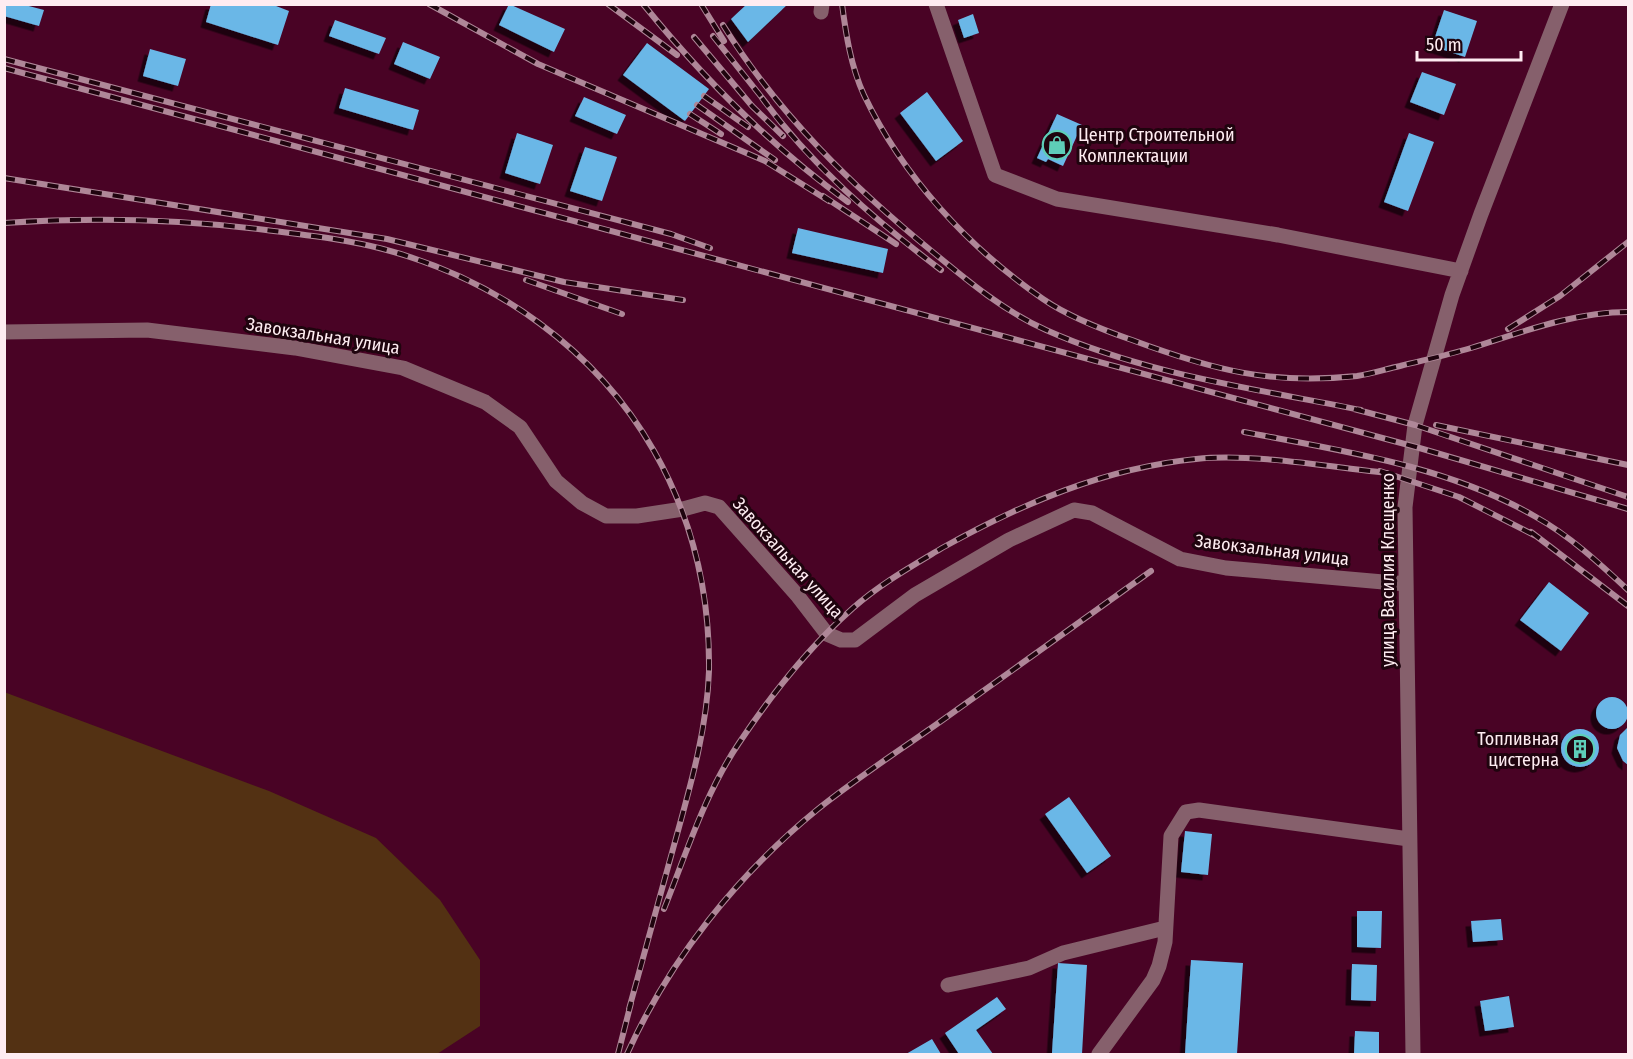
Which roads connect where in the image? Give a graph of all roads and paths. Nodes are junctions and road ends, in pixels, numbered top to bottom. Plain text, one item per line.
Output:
1 (936, 4) edge
2 (1562, 4) edge
3 (1461, 271) junction
4 (4, 332) edge
5 (1406, 584) junction
6 (1409, 839) junction
7 (1165, 928) junction
8 (948, 986) dead end
9 (1109, 1048) edge
10 (1099, 1054) edge
11 (1413, 1054) edge

1 - 3 street
2 - 3 street, улица Василия Клещенко
3 - 5 street, улица Василия Клещенко
4 - 5 street, Завокзальная улица
5 - 6 street, улица Василия Клещенко
6 - 7 street
6 - 11 street, улица Василия Клещенко
7 - 8 street
7 - 9 street
9 - 10 street

